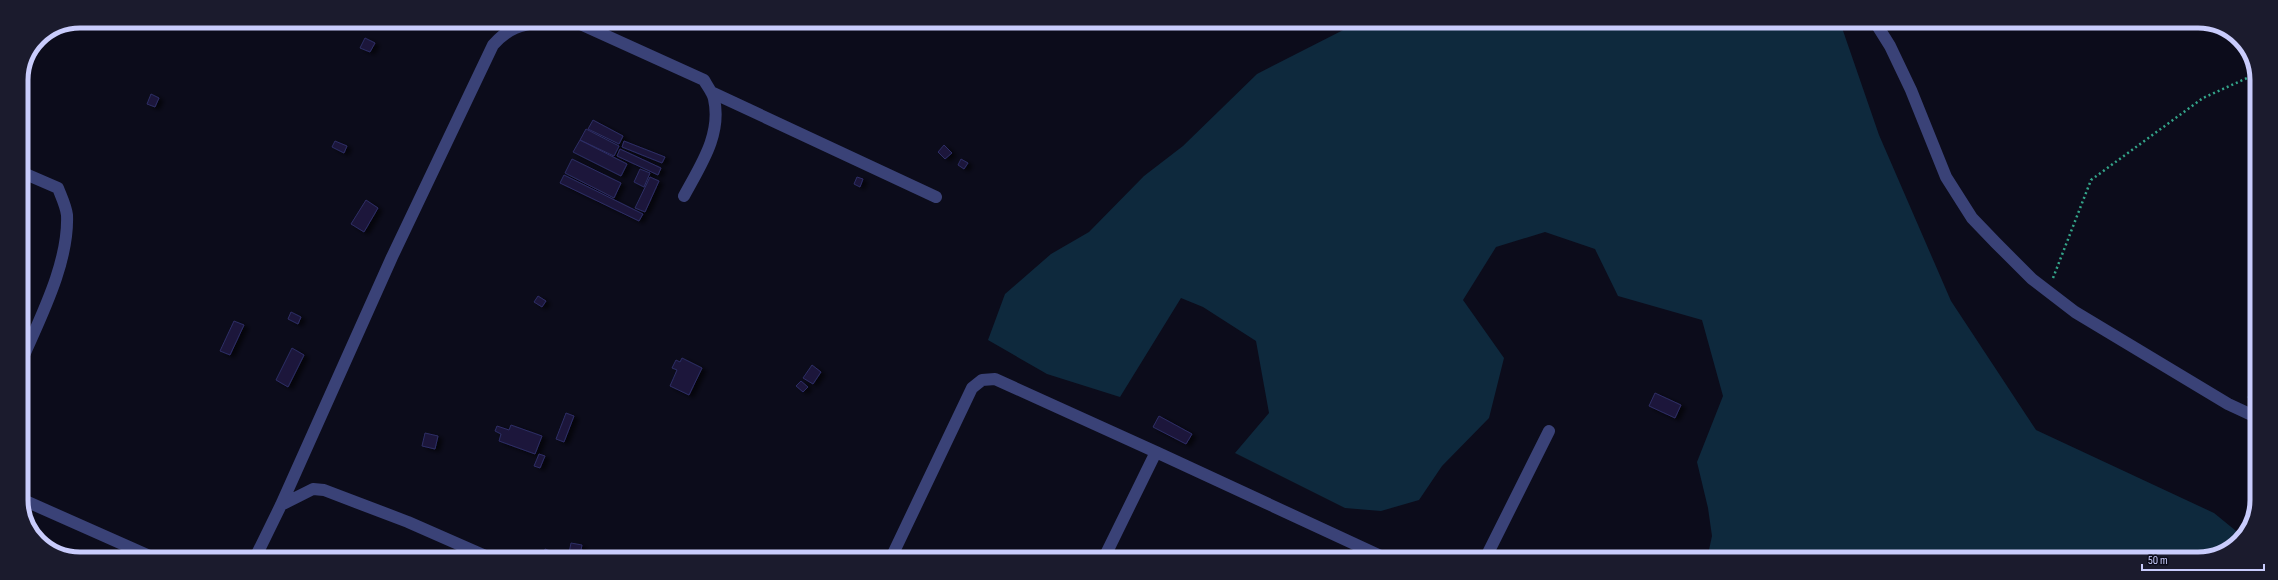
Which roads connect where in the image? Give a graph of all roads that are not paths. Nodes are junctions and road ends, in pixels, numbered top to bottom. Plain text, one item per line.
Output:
1 (516, 28) edge
2 (589, 28) edge
3 (1879, 28) edge
4 (711, 92) junction
5 (28, 175) edge
6 (684, 196) dead end
7 (936, 197) dead end
8 (28, 345) edge
9 (2250, 415) edge
10 (1549, 431) dead end
11 (1156, 452) junction
12 (28, 502) edge
13 (281, 505) junction
14 (141, 552) edge
15 (258, 552) edge
16 (476, 552) edge
17 (894, 552) edge
18 (1107, 552) edge
19 (1374, 552) edge
20 (1488, 552) edge

1 - 13 street
2 - 4 street
3 - 9 street
4 - 6 street
4 - 7 street
5 - 8 street
10 - 20 street
11 - 17 street
11 - 18 street
11 - 19 street
12 - 14 street
13 - 15 street
13 - 16 street

